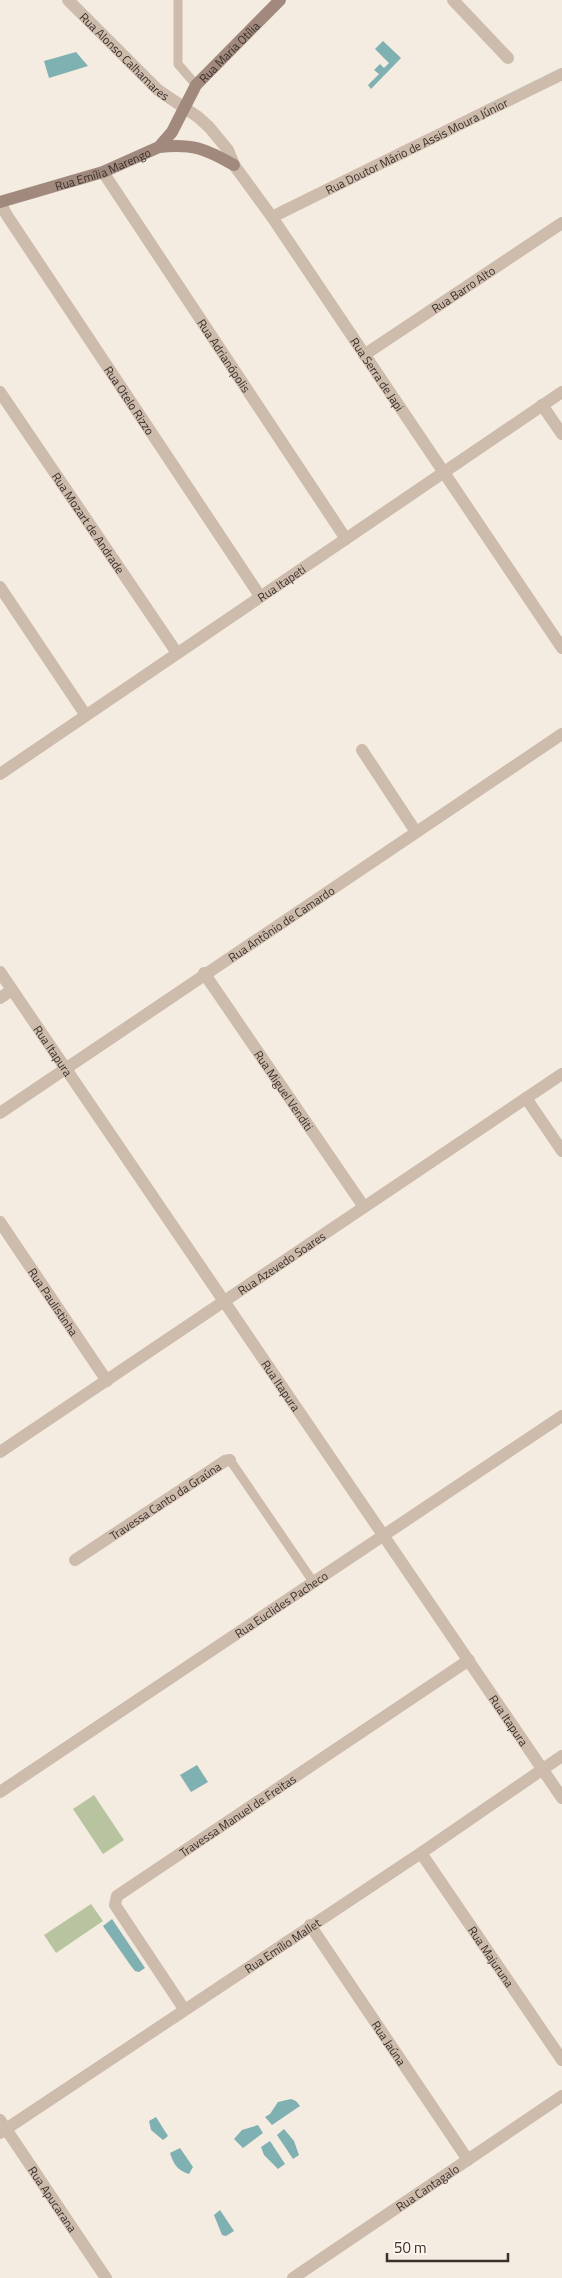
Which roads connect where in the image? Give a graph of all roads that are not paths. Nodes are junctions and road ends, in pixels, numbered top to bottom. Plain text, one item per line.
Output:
1 (68, 0) edge
2 (178, 0) edge
3 (280, 0) edge
4 (453, 0) edge
5 (508, 58) dead end
6 (562, 74) edge
7 (196, 85) junction
8 (185, 109) junction
9 (159, 147) junction
10 (234, 165) junction
11 (103, 172) junction
12 (0, 203) edge
13 (272, 217) junction
14 (562, 223) edge
15 (364, 355) junction
16 (0, 392) edge
17 (562, 392) edge
18 (542, 405) junction
19 (562, 434) edge
20 (444, 473) junction
21 (346, 539) junction
22 (0, 587) edge
23 (260, 596) junction
24 (562, 648) edge
25 (177, 653) junction
26 (85, 714) junction
27 (562, 734) edge
28 (362, 750) dead end
29 (1, 772) edge
30 (416, 832) junction
31 (0, 972) edge
32 (204, 974) junction
33 (12, 990) junction
34 (0, 998) edge
35 (66, 1069) junction
36 (562, 1074) edge
37 (526, 1098) junction
38 (0, 1113) edge
39 (562, 1151) edge
40 (364, 1207) junction
41 (0, 1222) edge
42 (224, 1302) junction
43 (107, 1381) junction
44 (562, 1416) edge
45 (2, 1448) edge
46 (230, 1460) joint
47 (384, 1537) junction
48 (74, 1560) dead end
49 (314, 1583) junction
50 (469, 1660) junction
51 (562, 1756) edge
52 (542, 1769) junction
53 (0, 1792) edge
54 (562, 1798) edge
55 (421, 1853) junction
56 (310, 1925) junction
57 (184, 2009) junction
58 (562, 2060) edge
59 (562, 2096) edge
60 (2, 2127) edge
61 (468, 2160) junction
62 (106, 2278) edge
63 (293, 2278) edge

1 - 8 street, Rua Alonso Calhamares
2 - 7 lane
3 - 7 main road, Rua Maria Otília
4 - 5 street
6 - 13 street, Rua Doutor Mário de Assis Moura Júnior
7 - 8 main road, Rua Maria Otília
8 - 9 main road, Rua Emília Marengo
8 - 10 street, Rua Serra de Japi
9 - 10 main road
9 - 11 main road, Rua Emília Marengo
10 - 13 street, Rua Serra de Japi
11 - 12 main road, Rua Emília Marengo
11 - 21 street, Rua Adrianópolis
12 - 23 street, Rua Otelo Rizzo
13 - 15 street, Rua Serra de Japi
14 - 15 street, Rua Barro Alto
15 - 20 street, Rua Serra de Japi
16 - 25 street, Rua Mozart de Andrade
17 - 18 street, Rua Itapeti
18 - 19 street
18 - 20 street, Rua Itapeti
20 - 21 street, Rua Itapeti
20 - 24 street, Rua Serra de Japi
21 - 23 street, Rua Itapeti
22 - 26 street
23 - 25 street, Rua Itapeti
25 - 26 street, Rua Itapeti
26 - 29 street, Rua Itapeti
27 - 30 street, Rua Antônio de Camardo
28 - 30 street
30 - 32 street, Rua Antônio de Camardo
31 - 33 street, Rua Itapura
32 - 35 street, Rua Antônio de Camardo
32 - 40 street, Rua Miguel Venditi
33 - 34 street
33 - 35 street, Rua Itapura
35 - 38 street, Rua Antônio de Camardo
35 - 42 street, Rua Itapura
36 - 37 street, Rua Azevedo Soares
37 - 39 street
37 - 40 street, Rua Azevedo Soares
40 - 42 street, Rua Azevedo Soares
41 - 43 street, Rua Paulistinha
42 - 43 street, Rua Azevedo Soares
42 - 47 street, Rua Itapura
43 - 45 street, Rua Azevedo Soares
44 - 47 street, Rua Euclides Pacheco
46 - 48 street, Travessa Canto da Graúna
46 - 49 lane, Travessa Canto da Graúna
47 - 49 street, Rua Euclides Pacheco
47 - 50 street, Rua Itapura
49 - 53 street, Rua Euclides Pacheco
50 - 52 street, Rua Itapura
50 - 57 street, Travessa Manuel de Freitas
51 - 52 street, Rua Emílio Mallet
52 - 54 street, Rua Itapura
52 - 55 street, Rua Emílio Mallet
55 - 56 street, Rua Emílio Mallet
55 - 58 street, Rua Majuruna
56 - 57 street, Rua Emílio Mallet
56 - 61 street, Rua Jaúna
57 - 60 street, Rua Emílio Mallet
59 - 61 street, Rua Cantagalo
60 - 62 street, Rua Apucarana
61 - 63 street, Rua Cantagalo

